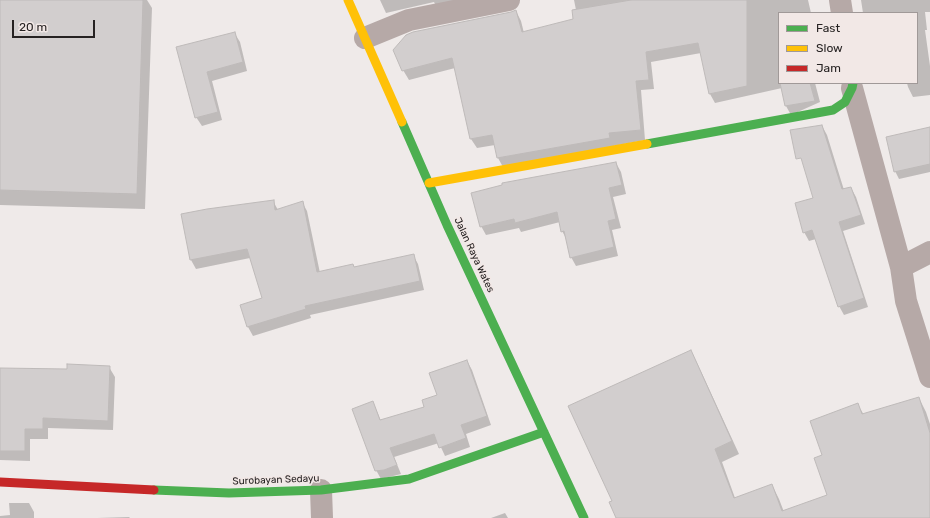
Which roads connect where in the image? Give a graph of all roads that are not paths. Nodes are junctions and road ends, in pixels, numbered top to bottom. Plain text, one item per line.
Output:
1 (348, 0) edge
2 (509, 0) edge
3 (840, 0) edge
4 (842, 12) edge
5 (366, 38) junction
6 (853, 86) edge
7 (429, 183) junction
8 (930, 252) edge
9 (901, 267) junction
10 (930, 378) edge
11 (544, 432) junction
12 (0, 482) edge
13 (321, 490) junction
14 (322, 518) edge
15 (584, 518) edge

1 - 5 main road, Jalan Raya Wates
2 - 5 street
3 - 4 street
5 - 7 main road, Jalan Raya Wates
6 - 7 main road
6 - 9 street
7 - 11 main road, Jalan Raya Wates
8 - 9 street
9 - 10 street
11 - 13 main road, Surobayan Sedayu
11 - 15 main road, Jalan Raya Wates
12 - 13 main road, Surobayan Sedayu
13 - 14 street

